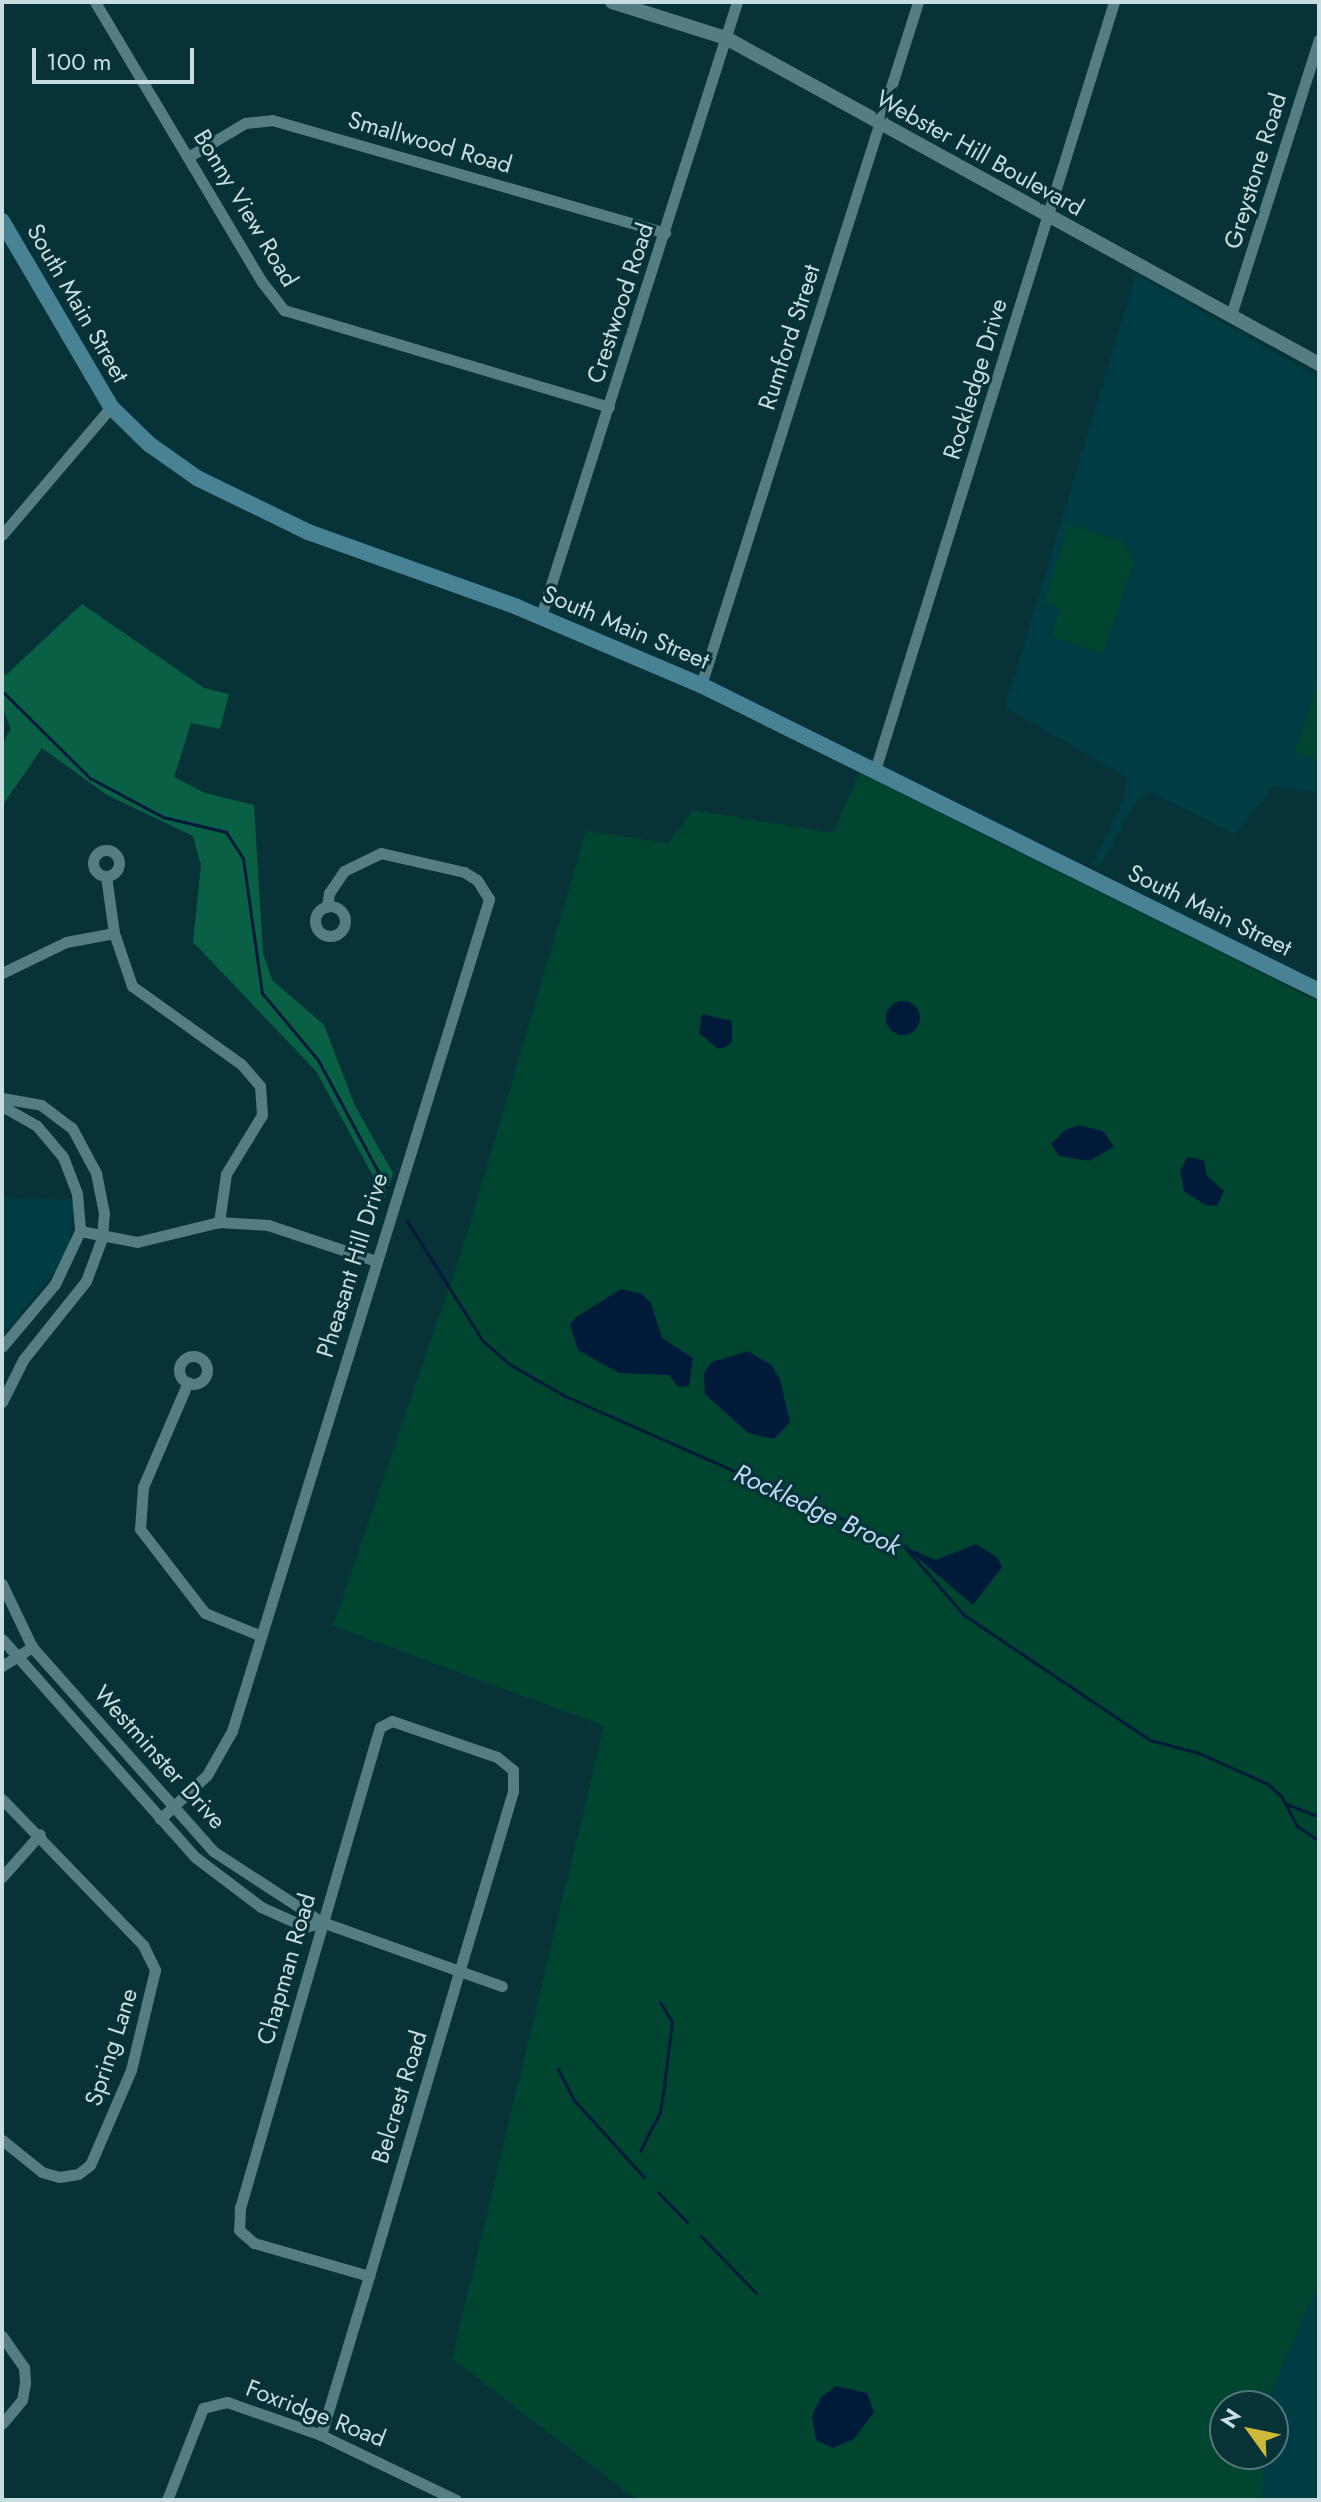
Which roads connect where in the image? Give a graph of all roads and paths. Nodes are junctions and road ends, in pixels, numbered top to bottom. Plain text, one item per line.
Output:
1 (95, 2) edge
2 (612, 2) edge
3 (737, 2) edge
4 (918, 2) edge
5 (1114, 2) edge
6 (726, 38) junction
7 (1319, 40) edge
8 (880, 123) junction
9 (188, 157) junction
10 (1049, 215) junction
11 (2, 221) edge
12 (665, 233) junction
13 (1231, 315) junction
14 (1319, 364) edge
15 (111, 407) junction
16 (609, 407) junction
17 (2, 535) edge
18 (541, 616) junction
19 (701, 685) junction
20 (876, 767) junction
21 (106, 876) dead end
22 (327, 907) dead end
23 (114, 933) junction
24 (2, 973) edge
25 (1319, 991) edge
26 (2, 1098) edge
27 (2, 1106) edge
28 (219, 1222) junction
29 (80, 1231) junction
30 (102, 1238) junction
31 (376, 1261) junction
32 (2, 1347) edge
33 (188, 1382) dead end
34 (2, 1402) edge
35 (2, 1584) edge
36 (259, 1635) junction
37 (2, 1639) edge
38 (32, 1647) junction
39 (14, 1657) junction
40 (2, 1666) edge
41 (513, 1770) joint
42 (2, 1799) edge
43 (175, 1806) junction
44 (160, 1819) junction
45 (40, 1834) junction
46 (2, 1877) edge
47 (322, 1922) junction
48 (460, 1969) junction
49 (502, 1986) dead end
50 (2, 2140) edge
51 (369, 2276) junction
52 (2, 2336) edge
53 (2, 2424) edge
54 (321, 2435) junction
55 (167, 2500) edge
56 (456, 2500) edge

1 - 9 street, Bonny View Road
2 - 6 street, Webster Hill Boulevard
3 - 6 street, Crestwood Road
4 - 8 street, Rumford Street
5 - 10 street, Rockledge Drive
6 - 8 street, Webster Hill Boulevard
6 - 12 street, Crestwood Road
7 - 13 street, Greystone Road
8 - 10 street, Webster Hill Boulevard
8 - 19 street, Rumford Street
9 - 12 street, Smallwood Road
9 - 16 street, Bonny View Road
10 - 13 street, Webster Hill Boulevard
10 - 20 street, Rockledge Drive
11 - 15 main road, South Main Street
12 - 16 street, Crestwood Road
13 - 14 street, Webster Hill Boulevard
15 - 17 street
15 - 18 main road, South Main Street
16 - 18 street, Crestwood Road
18 - 19 main road, South Main Street
19 - 20 main road, South Main Street
20 - 25 main road, South Main Street
21 - 23 street
22 - 31 street, Pheasant Hill Drive
23 - 24 street
23 - 28 street
26 - 30 street
27 - 29 street
28 - 30 street
28 - 31 street
29 - 30 street
29 - 32 street
30 - 34 street
31 - 36 street, Pheasant Hill Drive
33 - 36 street
35 - 38 street, Westminster Drive
36 - 43 street, Pheasant Hill Drive
37 - 39 street, Westminster Drive
38 - 39 street
38 - 43 street, Westminster Drive
39 - 40 street
39 - 44 street, Westminster Drive
41 - 47 street, Chapman Road
41 - 48 street, Belcrest Road
42 - 45 street, Spring Lane
43 - 44 street, Pheasant Hill Drive
43 - 47 street, Westminster Drive
44 - 47 street, Westminster Drive
45 - 46 street
45 - 50 street, Spring Lane
47 - 48 street, Westminster Drive
47 - 51 street, Chapman Road
48 - 49 street, Westminster Drive
48 - 51 street, Belcrest Road
51 - 54 street, Belcrest Road
52 - 53 street
54 - 55 street, Foxridge Road
54 - 56 street, Foxridge Road

